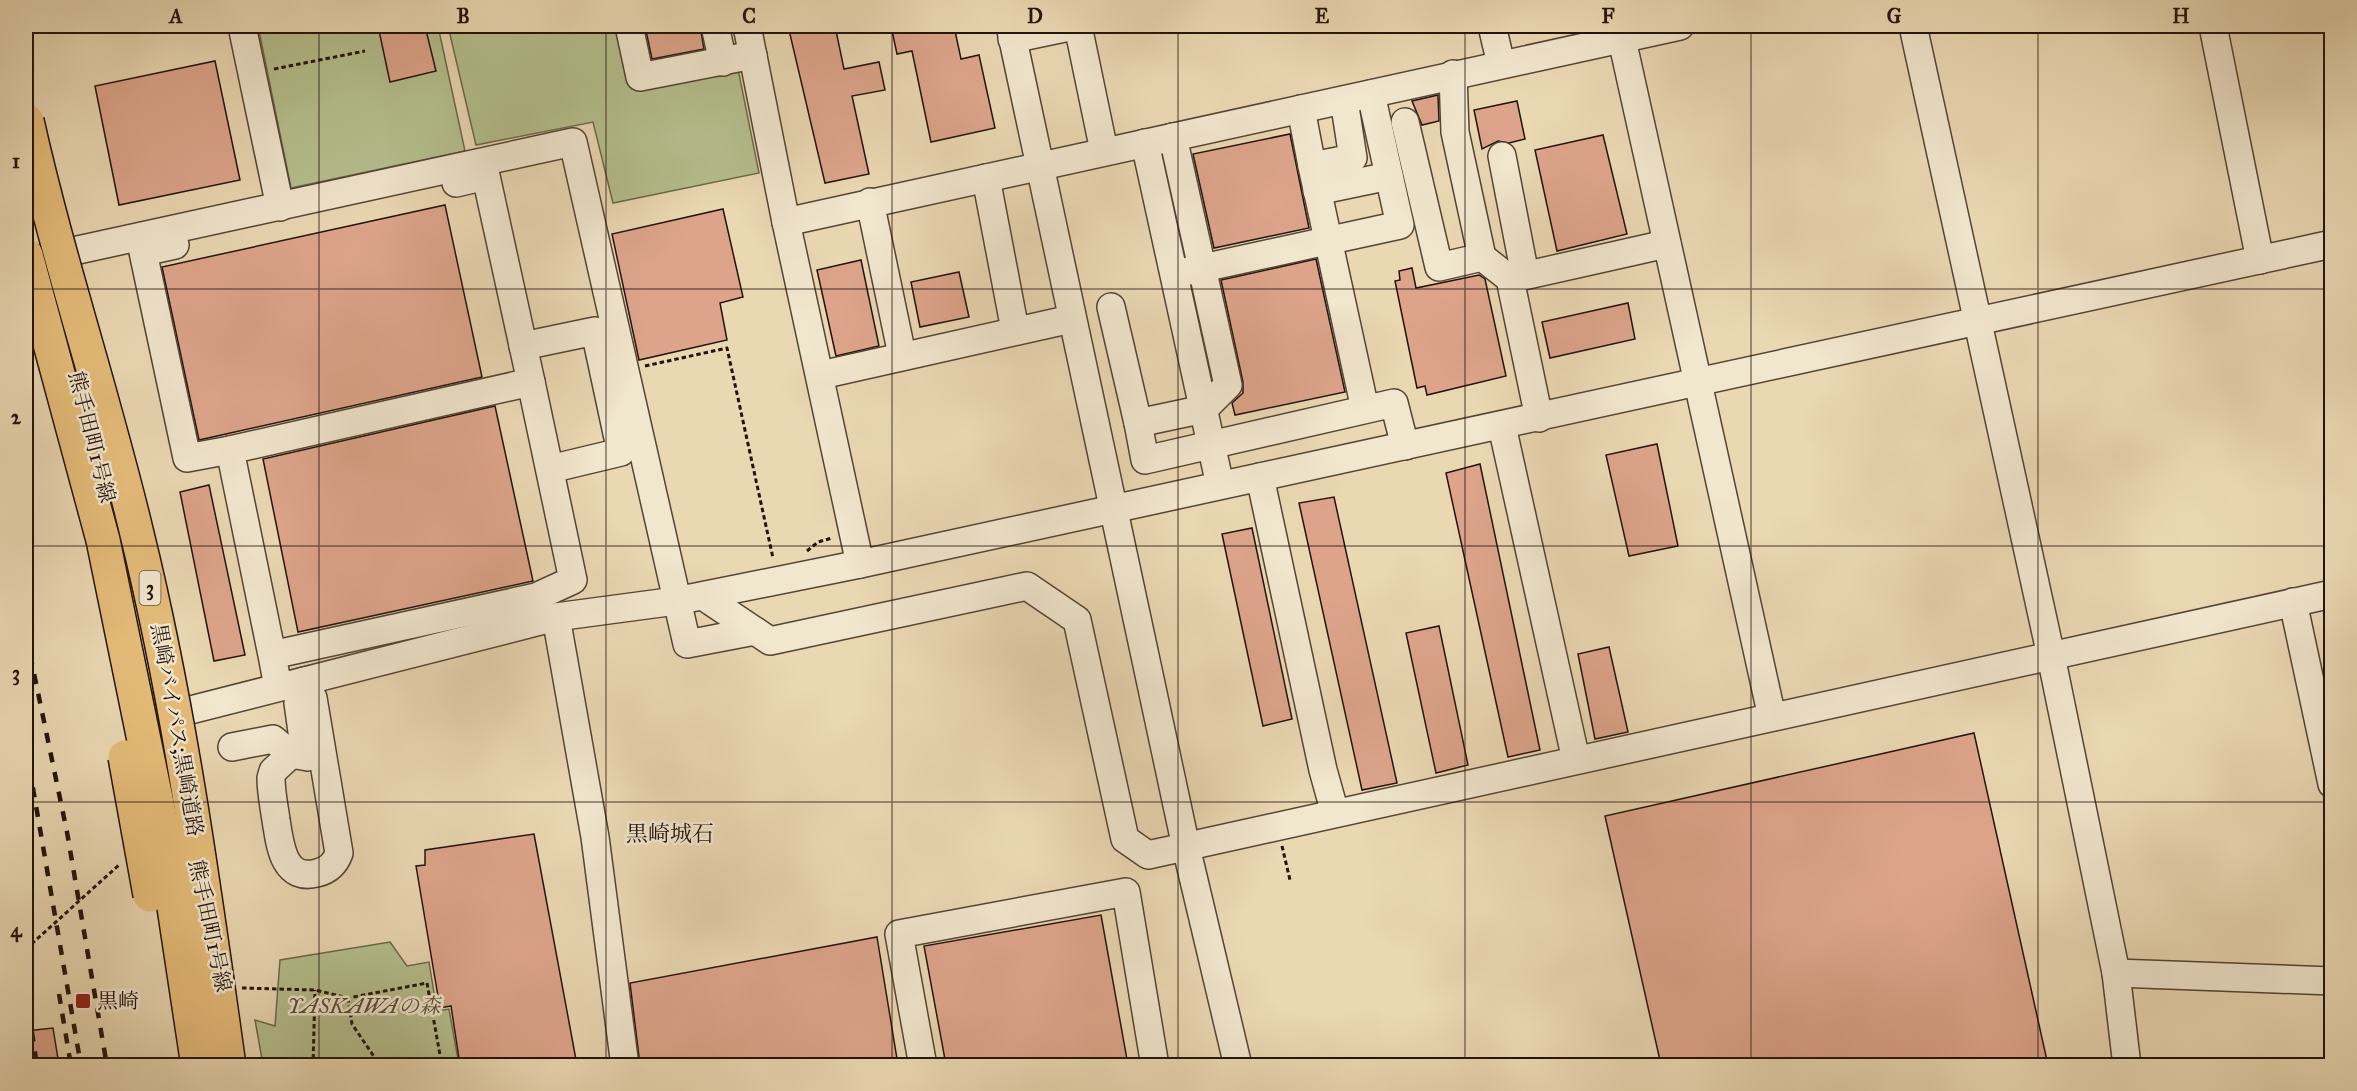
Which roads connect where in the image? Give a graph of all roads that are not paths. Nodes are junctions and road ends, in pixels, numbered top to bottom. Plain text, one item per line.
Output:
1 (242, 26) edge
2 (629, 26) edge
3 (715, 26) edge
4 (751, 26) edge
5 (1076, 26) edge
6 (1492, 26) edge
7 (1680, 26) edge
8 (1913, 26) edge
9 (2212, 26) edge
10 (1011, 32) edge
11 (1620, 32) edge
12 (753, 55) junction
13 (723, 62) junction
14 (1501, 64) junction
15 (1453, 74) junction
16 (1371, 94) junction
17 (1344, 100) junction
18 (1301, 110) junction
19 (27, 121) edge
20 (1405, 122) dead end
21 (1173, 137) junction
22 (1145, 143) junction
23 (1104, 151) junction
24 (1502, 156) dead end
25 (26, 157) edge
26 (1039, 164) junction
27 (1389, 176) junction
28 (986, 178) junction
29 (1315, 179) junction
30 (870, 202) junction
31 (280, 207) junction
32 (47, 210) junction
33 (786, 222) junction
34 (1327, 241) junction
35 (1666, 244) junction
36 (2331, 244) edge
37 (36, 256) edge
38 (1482, 258) junction
39 (2260, 260) junction
40 (1204, 267) junction
41 (1175, 274) junction
42 (1517, 277) junction
43 (1111, 307) dead end
44 (26, 312) edge
45 (1071, 319) junction
46 (1977, 323) junction
47 (1014, 330) junction
48 (524, 346) junction
49 (902, 355) junction
50 (820, 375) junction
51 (1699, 380) junction
52 (531, 382) junction
53 (1204, 409) junction
54 (1365, 410) junction
55 (1539, 418) junction
56 (1138, 423) junction
57 (1502, 426) junction
58 (1212, 445) junction
59 (1405, 446) junction
60 (230, 450) junction
61 (550, 469) junction
62 (1260, 477) junction
63 (1220, 485) junction
64 (1113, 508) junction
65 (860, 564) junction
66 (2331, 594) edge
67 (703, 596) junction
68 (676, 601) junction
69 (2293, 602) junction
70 (556, 617) junction
71 (755, 631) junction
72 (272, 655) junction
73 (2051, 656) junction
74 (291, 684) junction
75 (163, 717) junction
76 (1772, 717) junction
77 (232, 747) dead end
78 (291, 754) junction
79 (1576, 760) junction
80 (326, 770) junction
81 (2331, 784) edge
82 (1335, 813) junction
83 (1186, 847) junction
84 (2116, 973) junction
85 (2331, 981) edge
86 (182, 1065) edge
87 (198, 1065) edge
88 (215, 1065) edge
89 (229, 1065) edge
90 (240, 1065) edge
91 (625, 1065) edge
92 (923, 1065) edge
93 (1155, 1065) edge
94 (1238, 1065) edge
95 (2127, 1065) edge

1 - 31 street
2 - 13 street
3 - 13 street
4 - 12 street
5 - 10 street
5 - 23 street
6 - 14 street
7 - 11 street
8 - 46 street
9 - 39 street
10 - 26 street
11 - 14 street
11 - 35 street
12 - 13 street
12 - 33 street
14 - 15 street
15 - 16 street
15 - 38 street
16 - 17 street
16 - 27 street
17 - 18 street
17 - 29 street
18 - 21 street
18 - 29 street
19 - 32 highway, 黒崎バイパス;黒崎道路 / 3, bridge
20 - 38 street
21 - 22 street
21 - 40 street
22 - 23 street
22 - 41 street
23 - 26 street
24 - 42 street
25 - 37 street, 熊手田町1号線
26 - 28 street
26 - 45 street
27 - 29 street
27 - 34 street
28 - 30 street
28 - 47 street
29 - 34 street
30 - 33 street
30 - 49 street
31 - 37 street
31 - 68 street
32 - 88 highway, bridge
32 - 89 highway, 黒崎バイパス;黒崎道路 / 3, bridge
33 - 50 street
34 - 40 street
34 - 54 street
35 - 42 street
35 - 51 street
36 - 39 street
37 - 75 street, 熊手田町1号線
37 - 87 highway, bridge
38 - 42 street
39 - 46 street
40 - 41 street
40 - 53 street
41 - 53 street
42 - 55 street
43 - 56 street
44 - 86 highway, bridge
45 - 47 street
45 - 64 street
46 - 51 street
46 - 73 street
47 - 49 street
48 - 52 street
48 - 60 street
48 - 61 street
49 - 50 street
50 - 65 street
51 - 55 street
51 - 76 street
52 - 60 street
52 - 61 street
53 - 56 street
53 - 58 street
54 - 58 street
54 - 59 street
55 - 57 street
56 - 58 street
57 - 59 street
57 - 79 street
58 - 63 street
59 - 62 street
60 - 72 street
61 - 72 street
62 - 63 street
62 - 82 street
63 - 64 street
64 - 65 street
64 - 83 street
65 - 67 street
66 - 69 street
67 - 68 street
67 - 71 street
68 - 70 street
68 - 71 street
69 - 73 street
69 - 81 street
70 - 74 street
70 - 91 street
71 - 83 street
72 - 74 street
73 - 76 street
73 - 84 street
74 - 75 street
74 - 78 street
74 - 80 street
75 - 86 street, 熊手田町1号線
75 - 90 street, 熊手田町1号線
76 - 79 street
77 - 78 street
78 - 80 street
78 - 80 street
79 - 82 street
82 - 83 street
83 - 94 street
84 - 85 street
84 - 95 street
92 - 93 street

